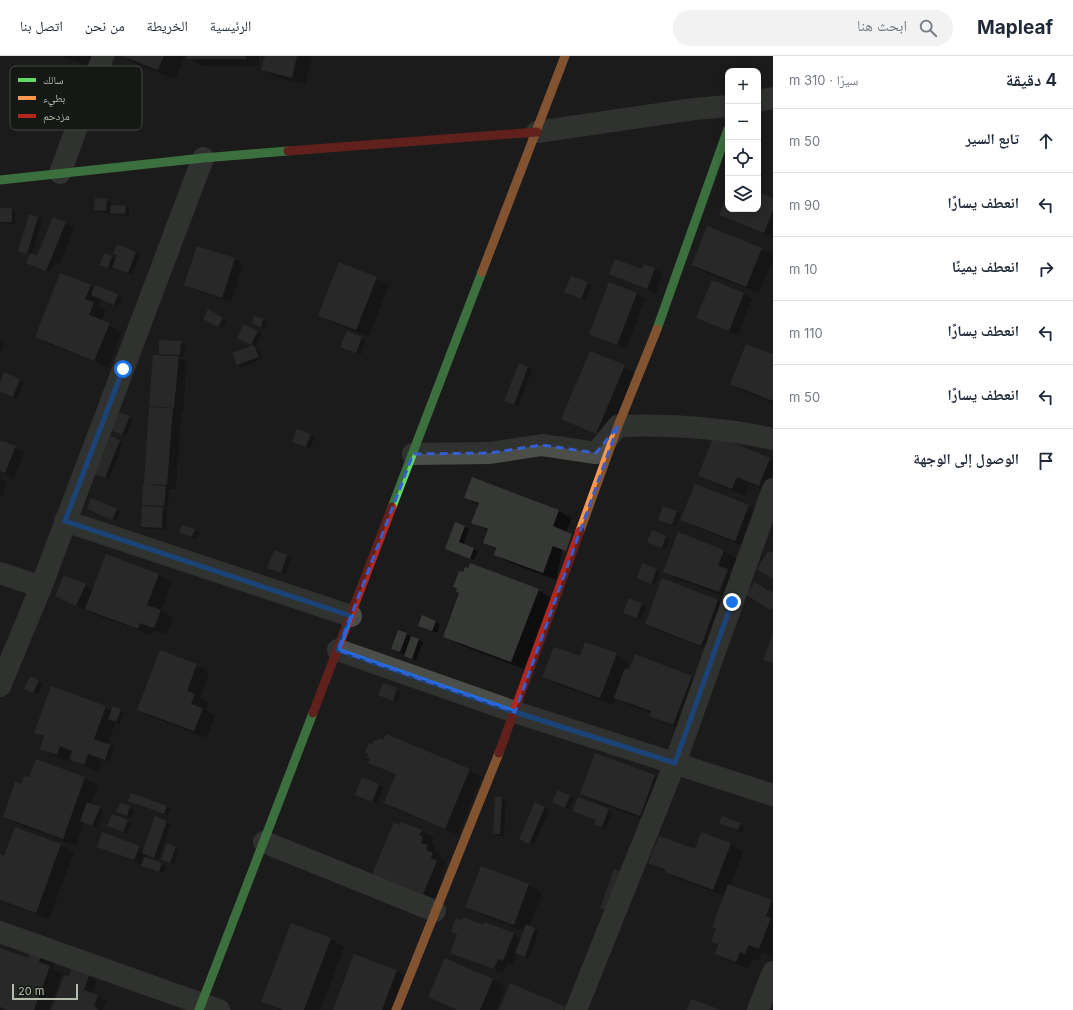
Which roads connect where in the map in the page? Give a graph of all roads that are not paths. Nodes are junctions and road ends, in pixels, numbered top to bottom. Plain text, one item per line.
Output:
1 (104, 56) edge
2 (565, 56) edge
3 (100, 66) edge
4 (773, 98) edge
5 (761, 100) edge
6 (725, 106) edge
7 (76, 130) edge
8 (537, 132) junction
9 (725, 138) edge
10 (203, 158) junction
11 (60, 173) junction
12 (0, 180) edge
13 (618, 426) junction
14 (773, 439) edge
15 (413, 454) junction
16 (773, 489) edge
17 (65, 521) junction
18 (0, 574) edge
19 (41, 587) junction
20 (351, 616) junction
21 (338, 650) junction
22 (0, 686) edge
23 (515, 712) junction
24 (675, 763) junction
25 (773, 795) edge
26 (264, 842) junction
27 (436, 912) junction
28 (0, 932) edge
29 (773, 972) edge
30 (206, 1008) edge
31 (396, 1010) edge
32 (576, 1010) edge
33 (758, 1010) edge

1 - 3 street
2 - 8 street
4 - 5 street
6 - 8 street
7 - 11 street
8 - 10 street
8 - 15 street
9 - 13 street
10 - 11 street
10 - 17 street
11 - 12 street
13 - 14 street
13 - 15 street
13 - 23 street
15 - 20 street
16 - 24 street
17 - 19 street
17 - 20 street
18 - 19 street
19 - 22 street
20 - 21 street
21 - 23 street
21 - 26 street
23 - 24 street
23 - 27 street
24 - 25 street
24 - 32 street
26 - 27 street
26 - 30 street
27 - 31 street
28 - 30 street
29 - 33 street

